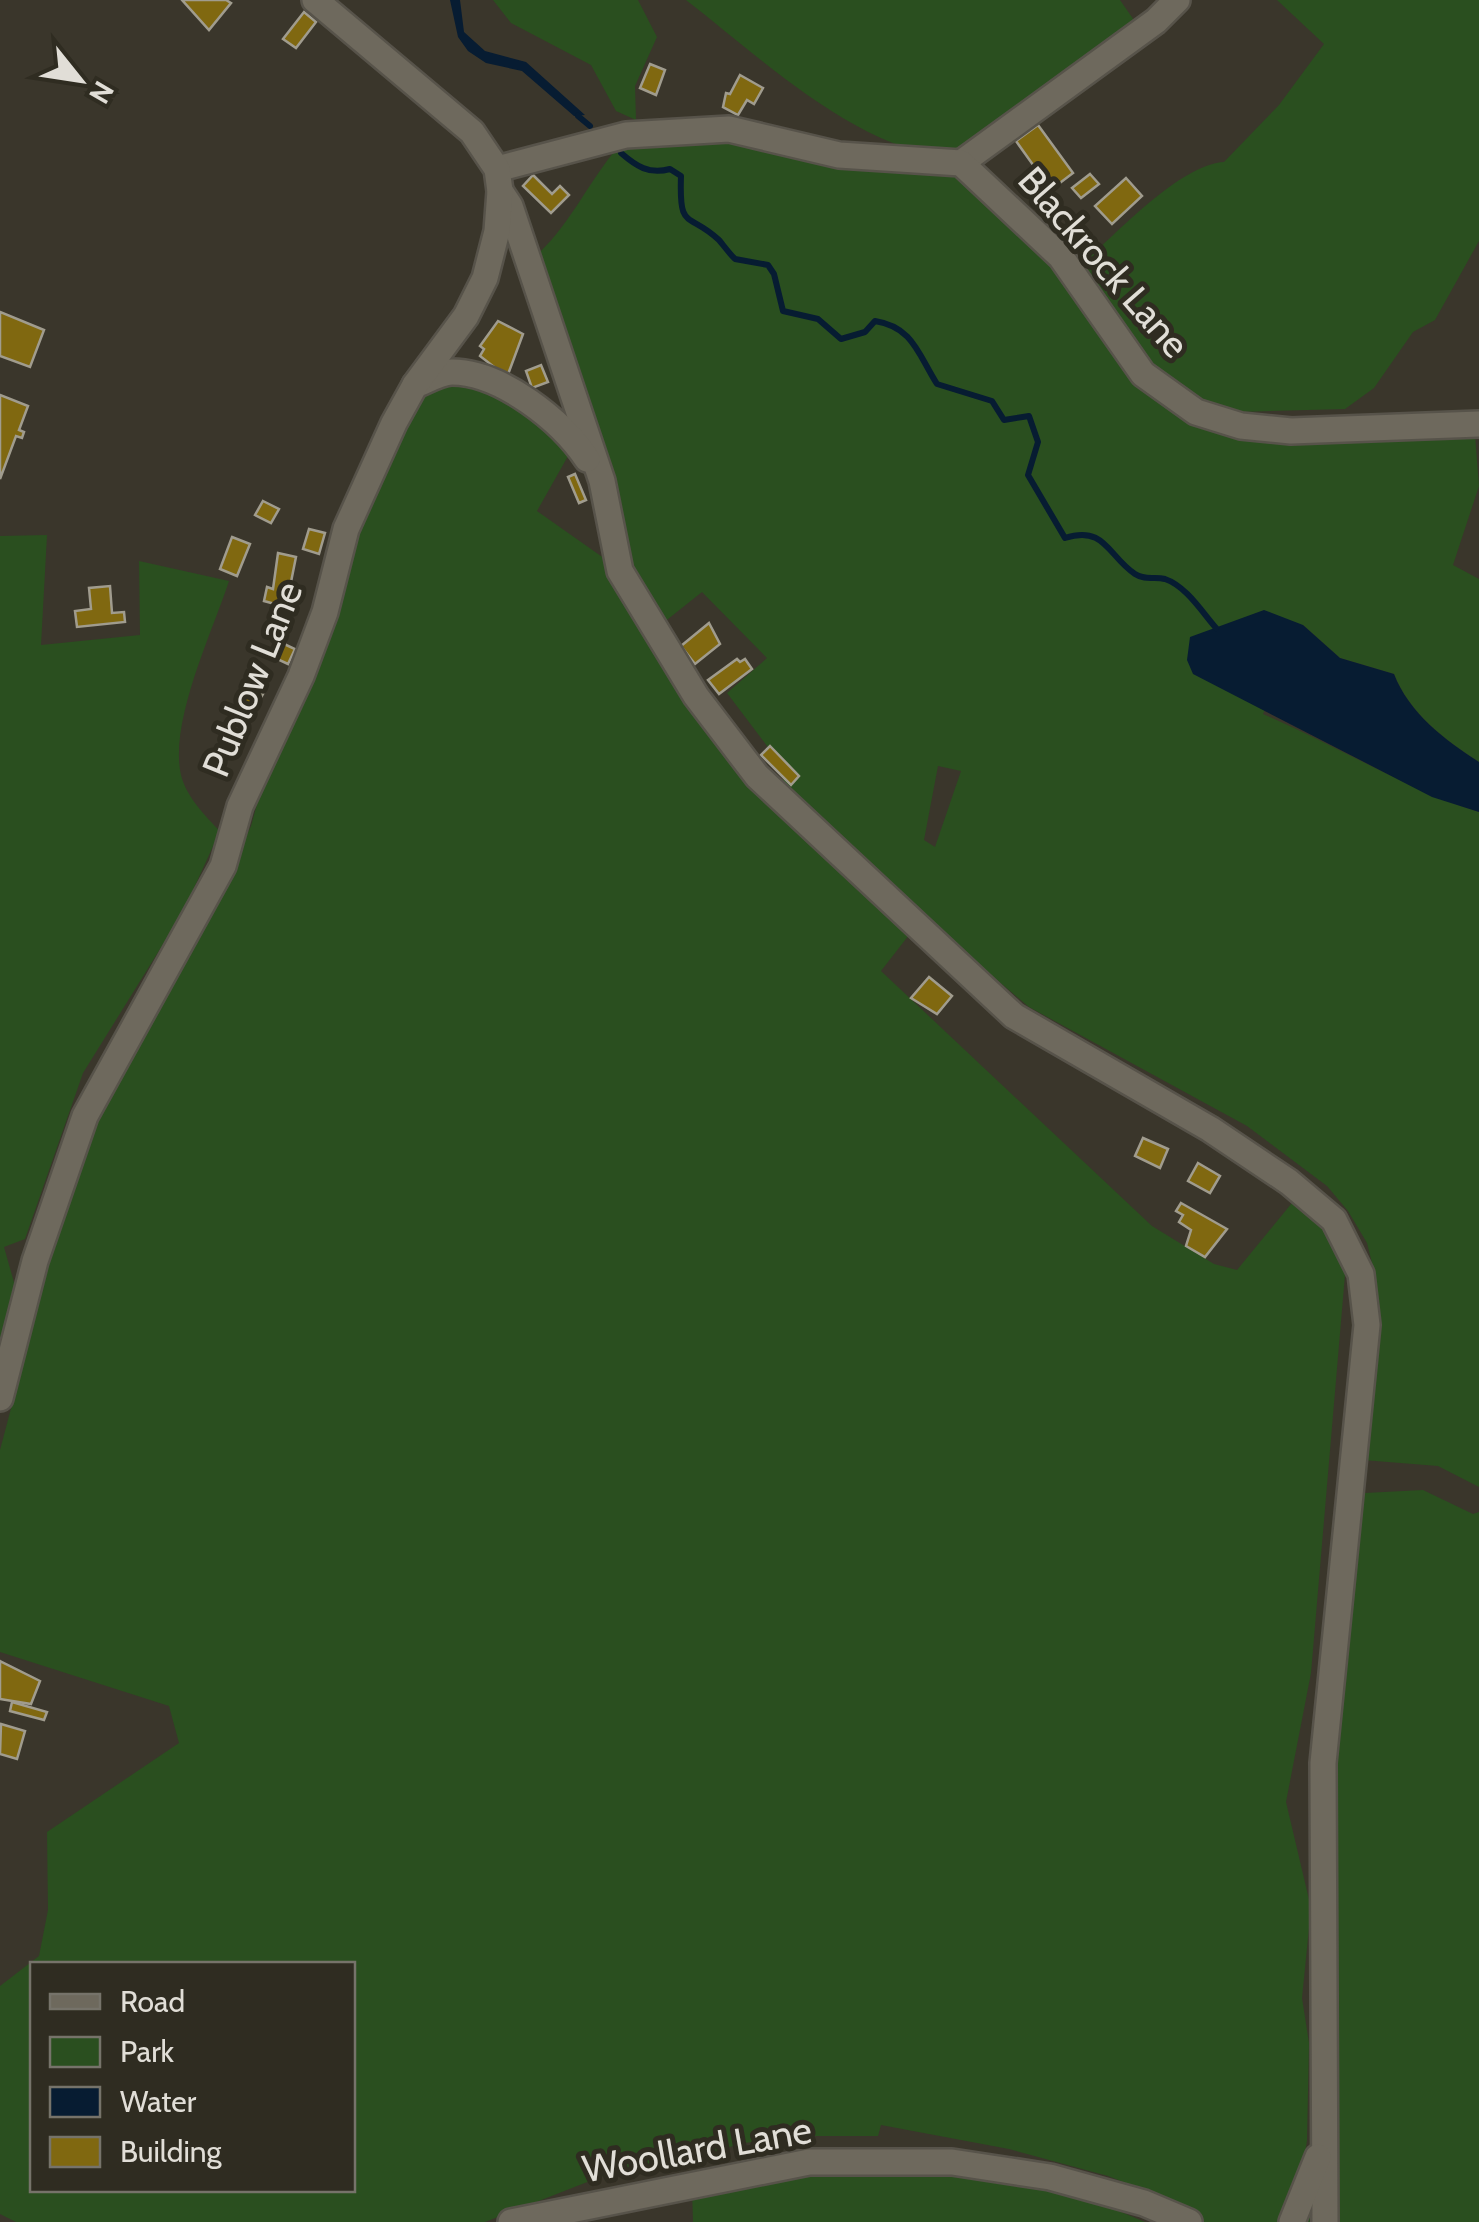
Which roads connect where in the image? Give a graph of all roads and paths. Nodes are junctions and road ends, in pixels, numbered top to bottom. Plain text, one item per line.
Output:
1 (315, 0) edge
2 (1177, 0) edge
3 (961, 163) junction
4 (498, 180) junction
5 (415, 384) junction
6 (1479, 424) edge
7 (602, 481) junction
8 (0, 1398) edge
9 (1326, 2117) junction
10 (511, 2222) edge
11 (1189, 2222) edge
12 (1292, 2222) edge
13 (1325, 2222) edge

1 - 4 street
2 - 3 street
3 - 4 street, Blackrock Lane
3 - 6 street, Blackrock Lane
4 - 5 street, Publow Lane
4 - 7 street
5 - 7 street
5 - 8 street, Publow Lane
7 - 9 street
9 - 12 street
9 - 13 street
10 - 11 street, Woollard Lane

